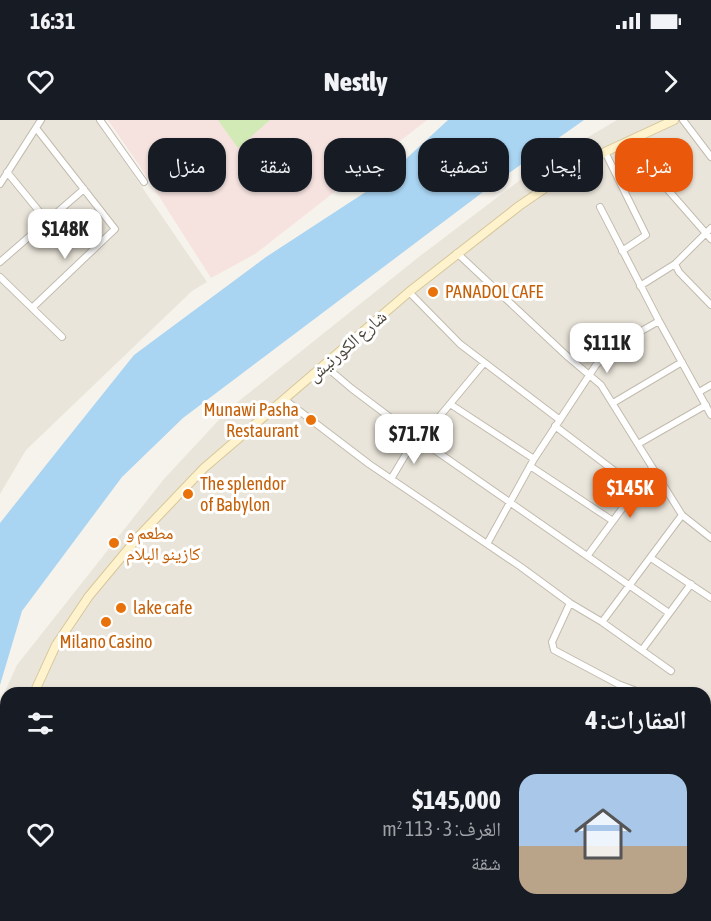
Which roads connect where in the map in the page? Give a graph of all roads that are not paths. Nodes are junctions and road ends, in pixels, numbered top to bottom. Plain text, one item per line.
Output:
1 (41, 120) edge
2 (100, 120) edge
3 (674, 120) edge
4 (683, 120) edge
5 (36, 128) junction
6 (634, 138) edge
7 (615, 147) edge
8 (605, 152) junction
9 (711, 157) edge
10 (7, 172) junction
11 (144, 182) dead end
12 (0, 184) edge
13 (84, 189) junction
14 (670, 192) edge
15 (600, 207) dead end
16 (47, 221) junction
17 (709, 234) edge
18 (622, 251) junction
19 (457, 253) junction
20 (0, 262) edge
21 (675, 264) junction
22 (0, 277) edge
23 (640, 286) junction
24 (409, 292) junction
25 (711, 305) edge
26 (32, 308) junction
27 (658, 321) junction
28 (62, 337) dead end
29 (682, 362) junction
30 (484, 363) junction
31 (324, 365) junction
32 (590, 374) junction
33 (711, 385) edge
34 (699, 392) junction
35 (285, 400) junction
36 (613, 402) junction
37 (450, 404) junction
38 (706, 405) junction
39 (711, 415) edge
40 (560, 420) junction
41 (555, 426) junction
42 (418, 439) junction
43 (638, 444) junction
44 (534, 459) junction
45 (530, 466) junction
46 (652, 468) junction
47 (391, 479) junction
48 (637, 488) junction
49 (510, 502) junction
50 (682, 515) junction
51 (613, 521) junction
52 (711, 538) edge
53 (487, 544) junction
54 (588, 555) junction
55 (651, 558) junction
56 (691, 584) junction
57 (630, 585) junction
58 (711, 598) edge
59 (570, 603) junction
60 (669, 613) junction
61 (602, 622) junction
62 (642, 650) junction
63 (671, 671) dead end
64 (36, 687) edge
65 (626, 687) edge

1 - 5 street
2 - 11 street
3 - 6 street, شارع الكورنيش
4 - 9 street
5 - 10 street
5 - 13 street
7 - 8 street, شارع الكورنيش
8 - 18 street
8 - 19 street, شارع الكورنيش
10 - 12 street
10 - 16 street
13 - 16 street
13 - 26 street
14 - 17 street
15 - 18 street
16 - 20 street
17 - 21 street
18 - 23 street
19 - 24 street, شارع الكورنيش
19 - 32 street
21 - 23 street
21 - 25 street
22 - 26 street
23 - 27 street
24 - 30 street
24 - 31 street, شارع الكورنيش
26 - 28 street
27 - 29 street
27 - 32 street
29 - 34 street
29 - 36 street
30 - 37 street
30 - 40 street
31 - 35 street, شارع الكورنيش
31 - 42 street
32 - 36 street
32 - 40 street
33 - 34 street
34 - 38 street
35 - 47 street
35 - 64 street, شارع الكورنيش
36 - 43 street
37 - 42 street
37 - 44 street
38 - 39 street
38 - 43 street
40 - 41 street
41 - 44 street
41 - 48 street
42 - 47 street
42 - 49 street
43 - 46 street
44 - 45 street
45 - 49 street
45 - 51 street
46 - 48 street
46 - 50 street
47 - 53 street
48 - 51 street
49 - 53 street
49 - 54 street
50 - 52 street
50 - 55 street
51 - 54 street
53 - 59 street
54 - 57 street
55 - 56 street
55 - 57 street
56 - 58 street
56 - 60 street
57 - 60 street
57 - 61 street
59 - 61 street
59 - 65 street
60 - 62 street
61 - 62 street
62 - 63 street

